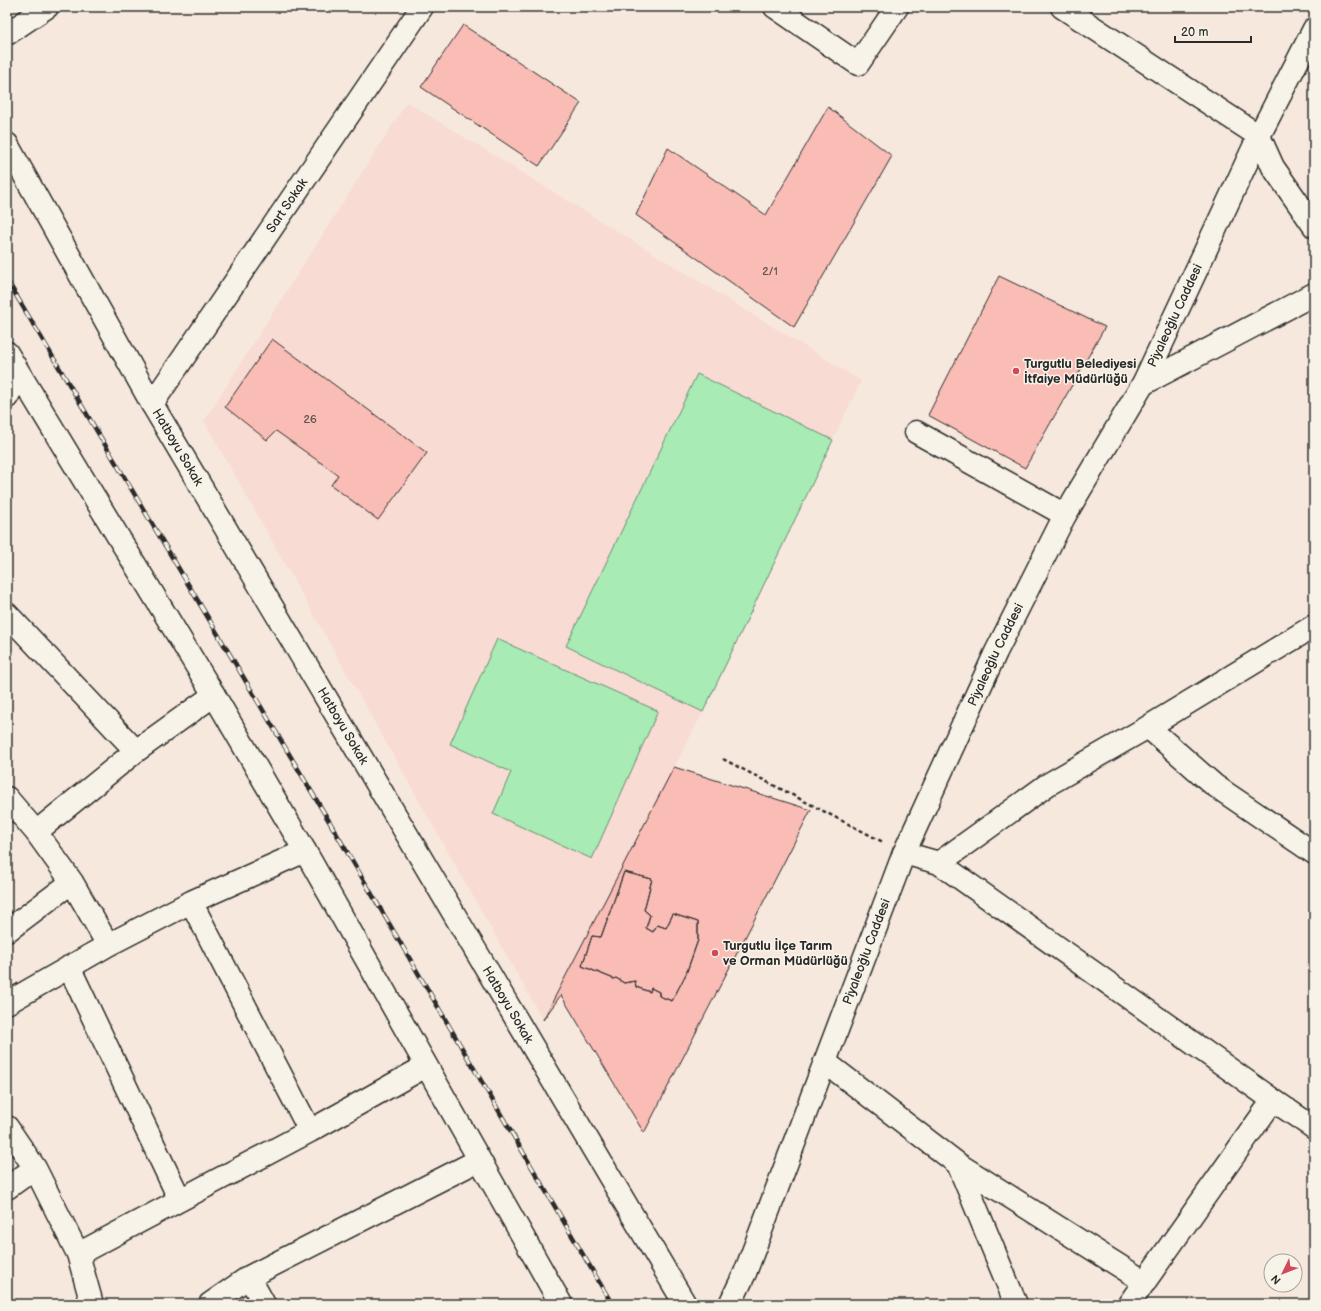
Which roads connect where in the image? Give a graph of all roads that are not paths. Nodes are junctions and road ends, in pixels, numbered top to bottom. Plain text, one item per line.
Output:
1 (47, 7) edge
2 (422, 7) edge
3 (774, 7) edge
4 (897, 7) edge
5 (1062, 7) edge
6 (1314, 29) edge
7 (7, 34) edge
8 (1259, 136) junction
9 (7, 144) edge
10 (1314, 226) edge
11 (1314, 294) edge
12 (7, 352) edge
13 (20, 375) junction
14 (1143, 384) junction
15 (7, 397) edge
16 (152, 404) junction
17 (916, 432) dead end
18 (1065, 515) junction
19 (7, 614) edge
20 (1312, 631) edge
21 (214, 695) junction
22 (1148, 728) junction
23 (136, 751) junction
24 (7, 798) edge
25 (36, 832) junction
26 (305, 851) junction
27 (904, 853) junction
28 (1314, 853) edge
29 (939, 863) junction
30 (72, 882) junction
31 (191, 902) junction
32 (7, 931) edge
33 (108, 945) junction
34 (70, 967) junction
35 (7, 1003) edge
36 (825, 1062) junction
37 (426, 1066) junction
38 (1273, 1100) junction
39 (7, 1127) edge
40 (1314, 1128) edge
41 (310, 1131) junction
42 (480, 1160) junction
43 (958, 1164) junction
44 (35, 1168) junction
45 (7, 1188) edge
46 (180, 1200) junction
47 (78, 1254) junction
48 (249, 1277) junction
49 (1145, 1282) junction
50 (92, 1304) edge
51 (210, 1304) edge
52 (264, 1304) edge
53 (562, 1304) edge
54 (684, 1304) edge
55 (730, 1304) edge
56 (1016, 1304) edge
57 (1129, 1304) edge

1 - 7 street
2 - 16 street, Sart Sokak
3 - 4 street
5 - 8 street
6 - 8 street, Piyaleoğlu Caddesi
8 - 10 street
8 - 14 street, Piyaleoğlu Caddesi
9 - 16 street, Hatboyu Sokak
11 - 14 street
12 - 13 street
13 - 15 street
13 - 21 street
14 - 18 street, Piyaleoğlu Caddesi
16 - 54 street, Hatboyu Sokak
17 - 18 street
18 - 27 street, Piyaleoğlu Caddesi
19 - 23 street
20 - 22 street
21 - 23 street
21 - 26 street
22 - 28 street
22 - 29 street
23 - 25 street
24 - 25 street
25 - 30 street
26 - 31 street
26 - 37 street
27 - 29 street
27 - 36 street, Piyaleoğlu Caddesi
29 - 38 street
30 - 32 street
30 - 33 street
31 - 33 street
31 - 41 street
33 - 34 street
34 - 35 street
34 - 46 street
36 - 43 street
36 - 55 street, Piyaleoğlu Caddesi
37 - 41 street
37 - 42 street
38 - 40 street
38 - 49 street
39 - 44 street
41 - 46 street
42 - 48 street
42 - 53 street
43 - 49 street
43 - 56 street
44 - 45 street
44 - 47 street
46 - 47 street
47 - 50 street
48 - 51 street
48 - 52 street
49 - 57 street

